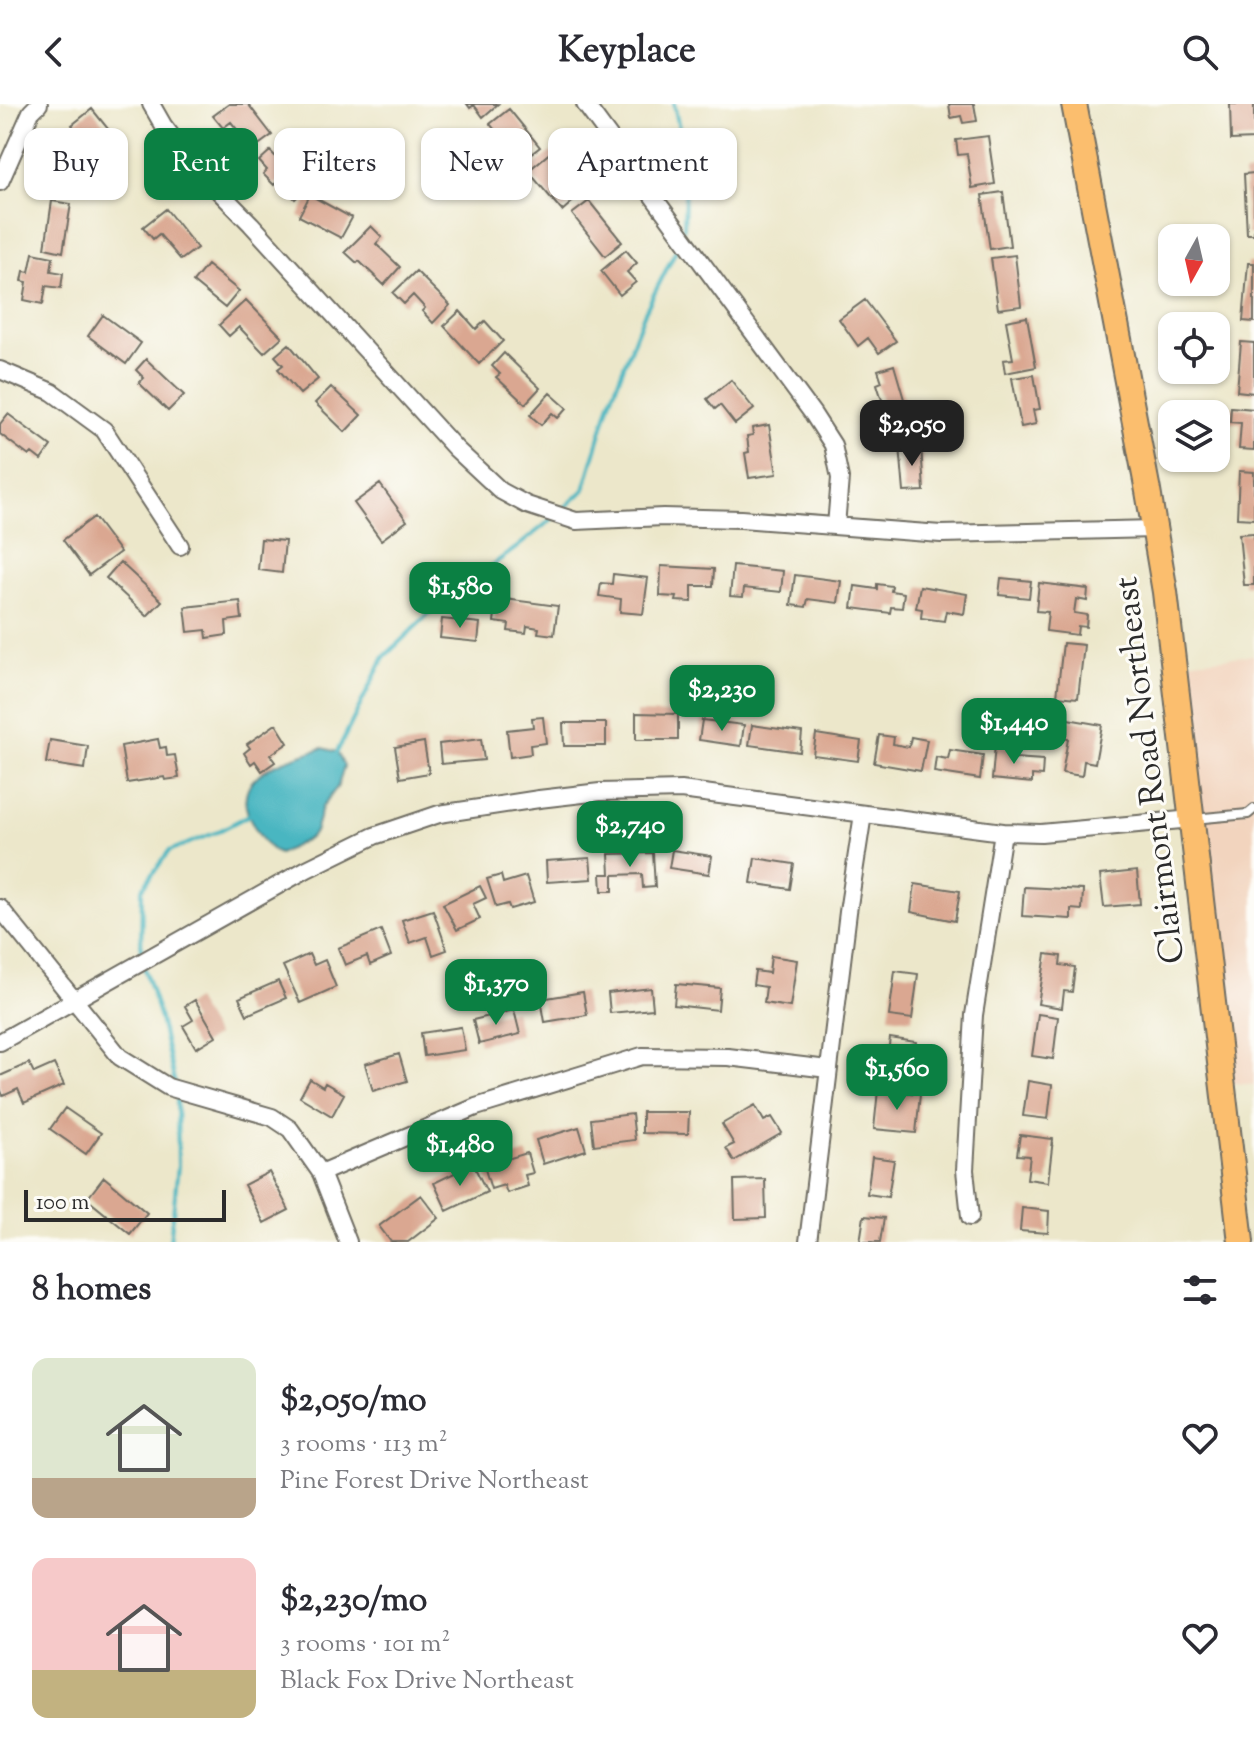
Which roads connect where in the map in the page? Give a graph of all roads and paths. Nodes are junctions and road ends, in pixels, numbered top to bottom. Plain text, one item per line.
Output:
1 (39, 104) edge
2 (151, 104) edge
3 (585, 104) edge
4 (1074, 104) edge
5 (0, 182) edge
6 (0, 370) edge
7 (836, 526) junction
8 (1155, 529) junction
9 (180, 546) dead end
10 (863, 814) junction
11 (1252, 815) edge
12 (1192, 819) junction
13 (1003, 832) junction
14 (0, 908) edge
15 (74, 1001) junction
16 (0, 1042) edge
17 (828, 1069) junction
18 (321, 1173) junction
19 (970, 1217) dead end
20 (348, 1242) edge
21 (808, 1242) edge
22 (1241, 1242) edge

1 - 5 street
2 - 7 street
3 - 7 street
4 - 8 main road, Clairmont Road Northeast
6 - 9 street
7 - 8 street
8 - 12 main road, Clairmont Road Northeast
10 - 13 street
10 - 15 street
10 - 17 street
11 - 12 lane
12 - 13 street
12 - 22 main road, Clairmont Road Northeast
13 - 19 street
14 - 15 street
15 - 16 street
15 - 18 street
17 - 18 street
17 - 21 street
18 - 20 street

